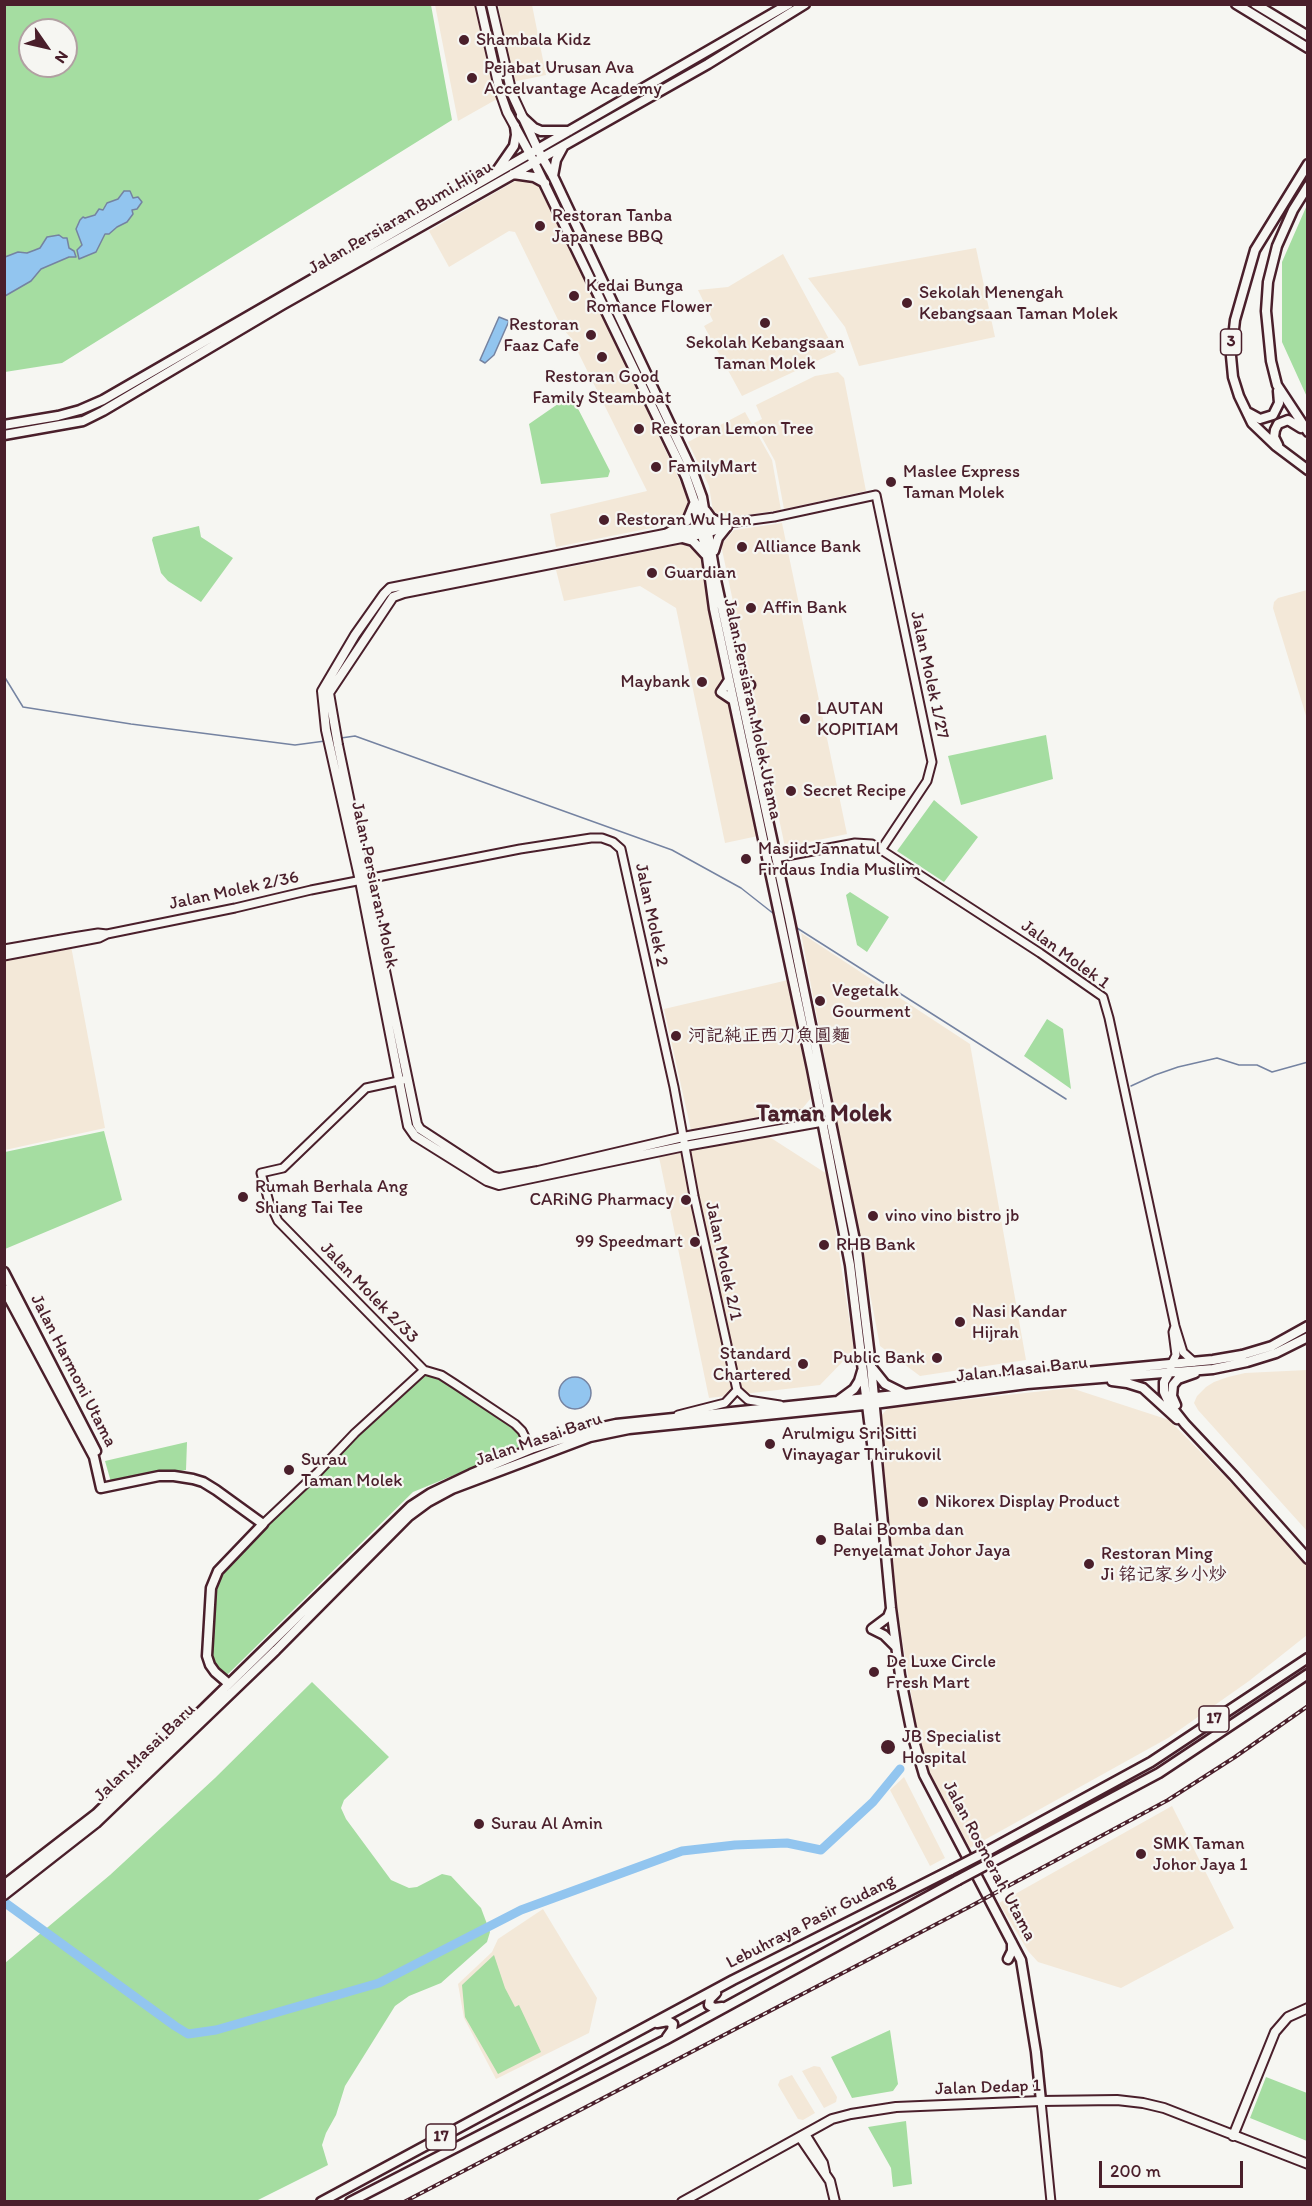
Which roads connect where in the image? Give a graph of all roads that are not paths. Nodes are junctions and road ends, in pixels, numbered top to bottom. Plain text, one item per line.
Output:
1 (480, 4) edge
2 (491, 4) edge
3 (789, 4) edge
4 (805, 4) edge
5 (1236, 4) edge
6 (1255, 4) edge
7 (1283, 22) junction
8 (1278, 30) junction
9 (1308, 36) edge
10 (724, 43) junction
11 (1308, 48) edge
12 (708, 64) junction
13 (678, 69) junction
14 (521, 116) junction
15 (515, 126) junction
16 (570, 131) junction
17 (565, 144) junction
18 (536, 156) junction
19 (1308, 164) edge
20 (513, 174) junction
21 (553, 176) junction
22 (492, 177) junction
23 (545, 183) junction
24 (1308, 186) edge
25 (378, 247) junction
26 (326, 275) junction
27 (1277, 385) junction
28 (1242, 405) junction
29 (4, 425) edge
30 (1308, 434) edge
31 (4, 435) edge
32 (1289, 456) junction
33 (1308, 470) edge
34 (876, 495) joint
35 (695, 502) junction
36 (704, 508) junction
37 (724, 526) junction
38 (704, 530) junction
39 (668, 533) junction
40 (679, 537) junction
41 (710, 557) junction
42 (736, 686) junction
43 (733, 701) junction
44 (332, 734) junction
45 (881, 850) junction
46 (776, 858) junction
47 (364, 880) junction
48 (107, 934) junction
49 (4, 950) edge
50 (4, 957) edge
51 (408, 1079) junction
52 (398, 1081) junction
53 (819, 1112) junction
54 (826, 1117) junction
55 (683, 1137) junction
56 (685, 1146) junction
57 (4, 1272) edge
58 (4, 1290) edge
59 (1175, 1326) junction
60 (1308, 1326) edge
61 (1308, 1337) edge
62 (1194, 1362) junction
63 (867, 1366) junction
64 (1171, 1367) junction
65 (1213, 1369) junction
66 (424, 1370) junction
67 (1087, 1379) junction
68 (737, 1390) junction
69 (905, 1394) junction
70 (870, 1401) junction
71 (894, 1401) junction
72 (841, 1404) junction
73 (786, 1406) junction
74 (668, 1418) junction
75 (872, 1421) junction
76 (1185, 1424) junction
77 (1203, 1441) junction
78 (531, 1449) junction
79 (520, 1463) junction
80 (104, 1487) junction
81 (263, 1524) junction
82 (1308, 1559) edge
83 (891, 1608) junction
84 (897, 1647) junction
85 (1308, 1658) edge
86 (1308, 1674) edge
87 (242, 1683) junction
88 (229, 1684) junction
89 (6, 1889) edge
90 (1012, 1940) junction
91 (1008, 1959) dead end
92 (733, 1980) junction
93 (729, 2005) junction
94 (1308, 2008) edge
95 (651, 2024) junction
96 (664, 2040) junction
97 (1041, 2101) junction
98 (802, 2135) junction
99 (1233, 2136) junction
100 (1308, 2164) edge
101 (321, 2202) edge
102 (350, 2202) edge
103 (681, 2202) edge
104 (835, 2202) edge
105 (1052, 2202) edge

1 - 15 main road
2 - 14 main road
3 - 10 main road, Jalan Persiaran Bumi Hijau
4 - 12 main road, Jalan Persiaran Bumi Hijau
5 - 8 main road
6 - 7 main road
7 - 8 main road
7 - 9 main road
8 - 11 main road
10 - 12 main road
10 - 13 main road, Jalan Persiaran Bumi Hijau
12 - 13 main road
12 - 17 main road, Jalan Persiaran Bumi Hijau
13 - 16 main road, Jalan Persiaran Bumi Hijau
14 - 16 main road
14 - 18 main road
15 - 18 main road
15 - 22 main road
16 - 18 main road, Jalan Persiaran Bumi Hijau
17 - 18 main road, Jalan Persiaran Bumi Hijau
17 - 21 main road
18 - 20 main road, Jalan Persiaran Bumi Hijau
18 - 21 main road
18 - 22 main road, Jalan Persiaran Bumi Hijau
18 - 23 main road
19 - 28 main road, 3
20 - 23 main road
20 - 25 main road, Jalan Persiaran Bumi Hijau
21 - 36 main road
22 - 25 main road, Jalan Persiaran Bumi Hijau
23 - 35 main road
24 - 27 main road, 3
25 - 26 main road, Jalan Persiaran Bumi Hijau
26 - 29 main road, Jalan Persiaran Bumi Hijau
26 - 31 main road, Jalan Persiaran Bumi Hijau
27 - 28 main road
27 - 30 main road, 3
28 - 32 main road, 3
30 - 32 main road
32 - 33 main road, 3
34 - 37 street, Jalan Persiaran Molek
34 - 45 street, Jalan Molek 1/27
35 - 38 main road
35 - 39 main road
36 - 37 main road
36 - 38 main road
37 - 38 street, Jalan Persiaran Molek
37 - 41 main road
38 - 39 main road, Jalan Persiaran Molek
38 - 40 main road, Jalan Persiaran Molek
38 - 41 main road, Jalan Persiaran Molek Utama
39 - 44 main road, Jalan Persiaran Molek
40 - 41 main road
40 - 44 main road, Jalan Persiaran Molek
41 - 42 main road, Jalan Persiaran Molek Utama
42 - 43 main road
42 - 43 main road, Jalan Persiaran Molek Utama
42 - 46 main road, Jalan Persiaran Molek Utama
43 - 53 main road, Jalan Persiaran Molek Utama
44 - 47 main road, Jalan Persiaran Molek
45 - 46 street, Jalan Molek 1
45 - 59 street, Jalan Molek 1
46 - 54 main road, Jalan Persiaran Molek Utama
47 - 48 street, Jalan Molek 2/36
47 - 51 main road, Jalan Persiaran Molek
47 - 52 main road, Jalan Persiaran Molek
47 - 55 street, Jalan Molek 2
48 - 49 street, Jalan Molek 2/36
48 - 50 street, Jalan Molek 2/36
51 - 52 street
51 - 55 main road, Jalan Persiaran Molek
52 - 56 main road, Jalan Persiaran Molek
52 - 66 street, Jalan Molek 2/33
53 - 54 main road, Jalan Persiaran Molek Utama
53 - 55 main road, Jalan Persiaran Molek
54 - 56 main road, Jalan Persiaran Molek
54 - 63 main road, Jalan Persiaran Molek Utama
55 - 56 street, Jalan Molek 2/1
56 - 68 street, Jalan Molek 2/1
57 - 80 main road, Jalan Harmoni Utama
58 - 80 main road, Jalan Harmoni Utama
59 - 62 street, Jalan Molek 1
59 - 64 street, Jalan Molek 1
60 - 62 main road, Jalan Masai Baru
61 - 65 main road, Jalan Masai Baru
62 - 64 main road, Jalan Masai Baru
63 - 69 main road
63 - 70 main road, Jalan Persiaran Molek Utama
63 - 72 main road
64 - 65 main road, Jalan Masai Baru
64 - 67 main road, Jalan Masai Baru
64 - 69 main road, Jalan Masai Baru
64 - 76 main road
65 - 77 main road
66 - 78 street
66 - 81 street
67 - 71 main road, Jalan Masai Baru
67 - 76 main road
68 - 73 street
68 - 74 street
69 - 70 main road, Jalan Masai Baru
70 - 71 main road, Jalan Masai Baru
70 - 72 main road, Jalan Masai Baru
70 - 75 main road, Jalan Rosmerah Utama
71 - 75 main road
72 - 73 main road, Jalan Masai Baru
72 - 75 main road
72 - 79 main road, Jalan Masai Baru
73 - 74 main road, Jalan Masai Baru
74 - 78 main road, Jalan Masai Baru
75 - 83 main road, Jalan Rosmerah Utama
76 - 77 main road
77 - 82 main road
78 - 79 main road
78 - 88 main road, Jalan Masai Baru
79 - 87 main road, Jalan Masai Baru
80 - 81 main road
81 - 88 main road
83 - 84 main road, Jalan Rosmerah Utama
83 - 84 main road
84 - 90 main road, Jalan Rosmerah Utama
85 - 92 main road, Lebuhraya Pasir Gudang / 17, bridge
86 - 93 main road, Lebuhraya Pasir Gudang / 17, bridge
87 - 88 main road
87 - 89 main road, Jalan Masai Baru
88 - 89 main road, Jalan Masai Baru
90 - 91 main road
90 - 97 main road, Jalan Rosmerah Utama
92 - 93 main road
92 - 95 main road, Lebuhraya Pasir Gudang / 17
93 - 96 main road, Lebuhraya Pasir Gudang / 17
94 - 99 main road
95 - 96 main road
95 - 101 main road, Lebuhraya Pasir Gudang / 17
96 - 102 main road, Lebuhraya Pasir Gudang / 17
97 - 98 main road, Jalan Dedap 1
97 - 99 main road, Jalan Dedap 1
97 - 105 street
98 - 103 main road, Jalan Dedap 1
98 - 104 main road
99 - 100 main road, Jalan Dedap 1

